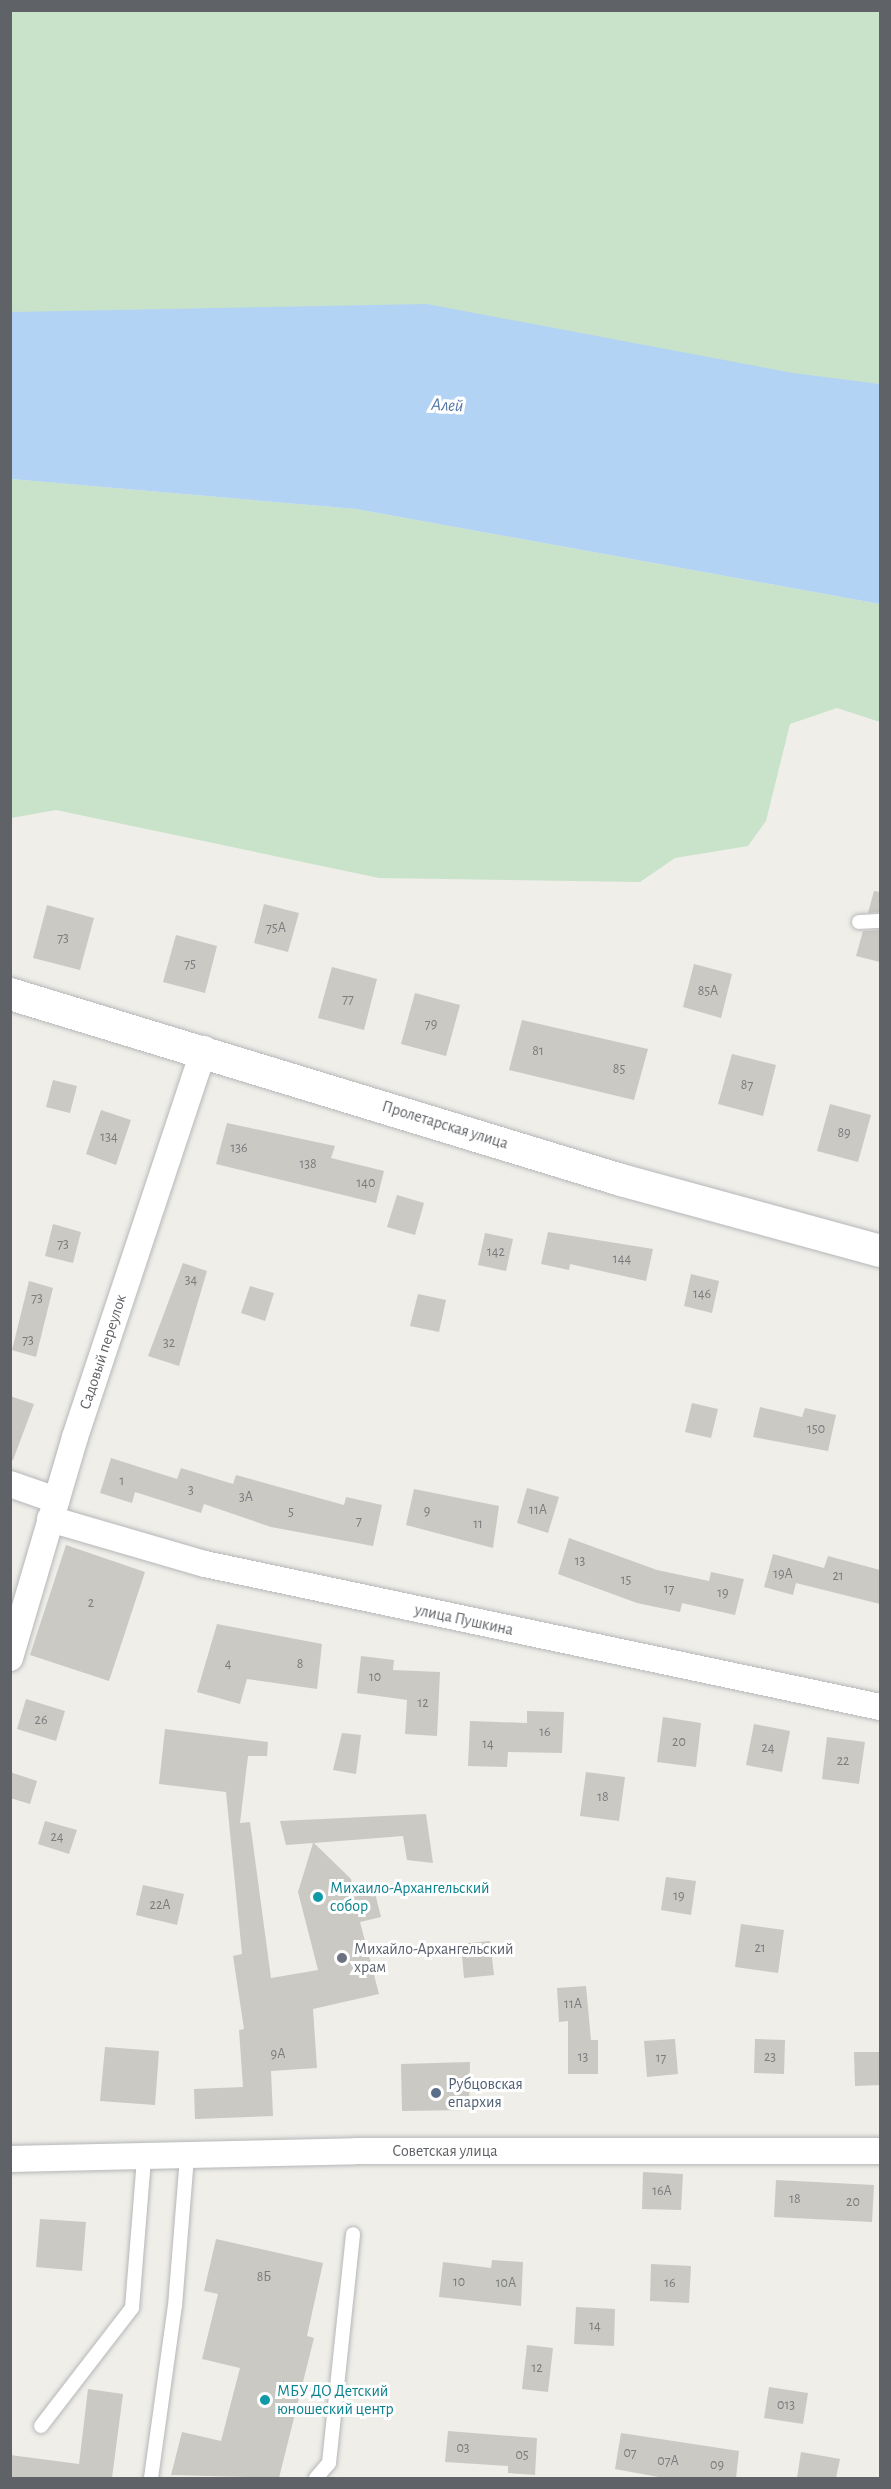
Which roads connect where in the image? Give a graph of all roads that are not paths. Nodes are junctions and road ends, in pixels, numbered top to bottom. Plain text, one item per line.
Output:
1 (880, 921) edge
2 (859, 922) dead end
3 (10, 994) edge
4 (204, 1049) junction
5 (880, 1251) edge
6 (10, 1484) edge
7 (53, 1510) junction
8 (10, 1658) edge
9 (880, 1707) edge
10 (880, 2151) edge
11 (187, 2156) junction
12 (144, 2158) junction
13 (10, 2159) edge
14 (352, 2234) dead end
15 (41, 2426) dead end
16 (151, 2478) edge
17 (316, 2478) edge

1 - 2 lane
3 - 4 street, Пролетарская улица
4 - 5 street, Пролетарская улица
4 - 7 street, Садовый переулок
6 - 7 street, улица Пушкина
7 - 8 street, Садовый переулок
7 - 9 street, улица Пушкина
10 - 11 street, Советская улица
11 - 12 street, Советская улица
11 - 16 lane
12 - 13 street, Советская улица
12 - 15 lane
14 - 17 lane

